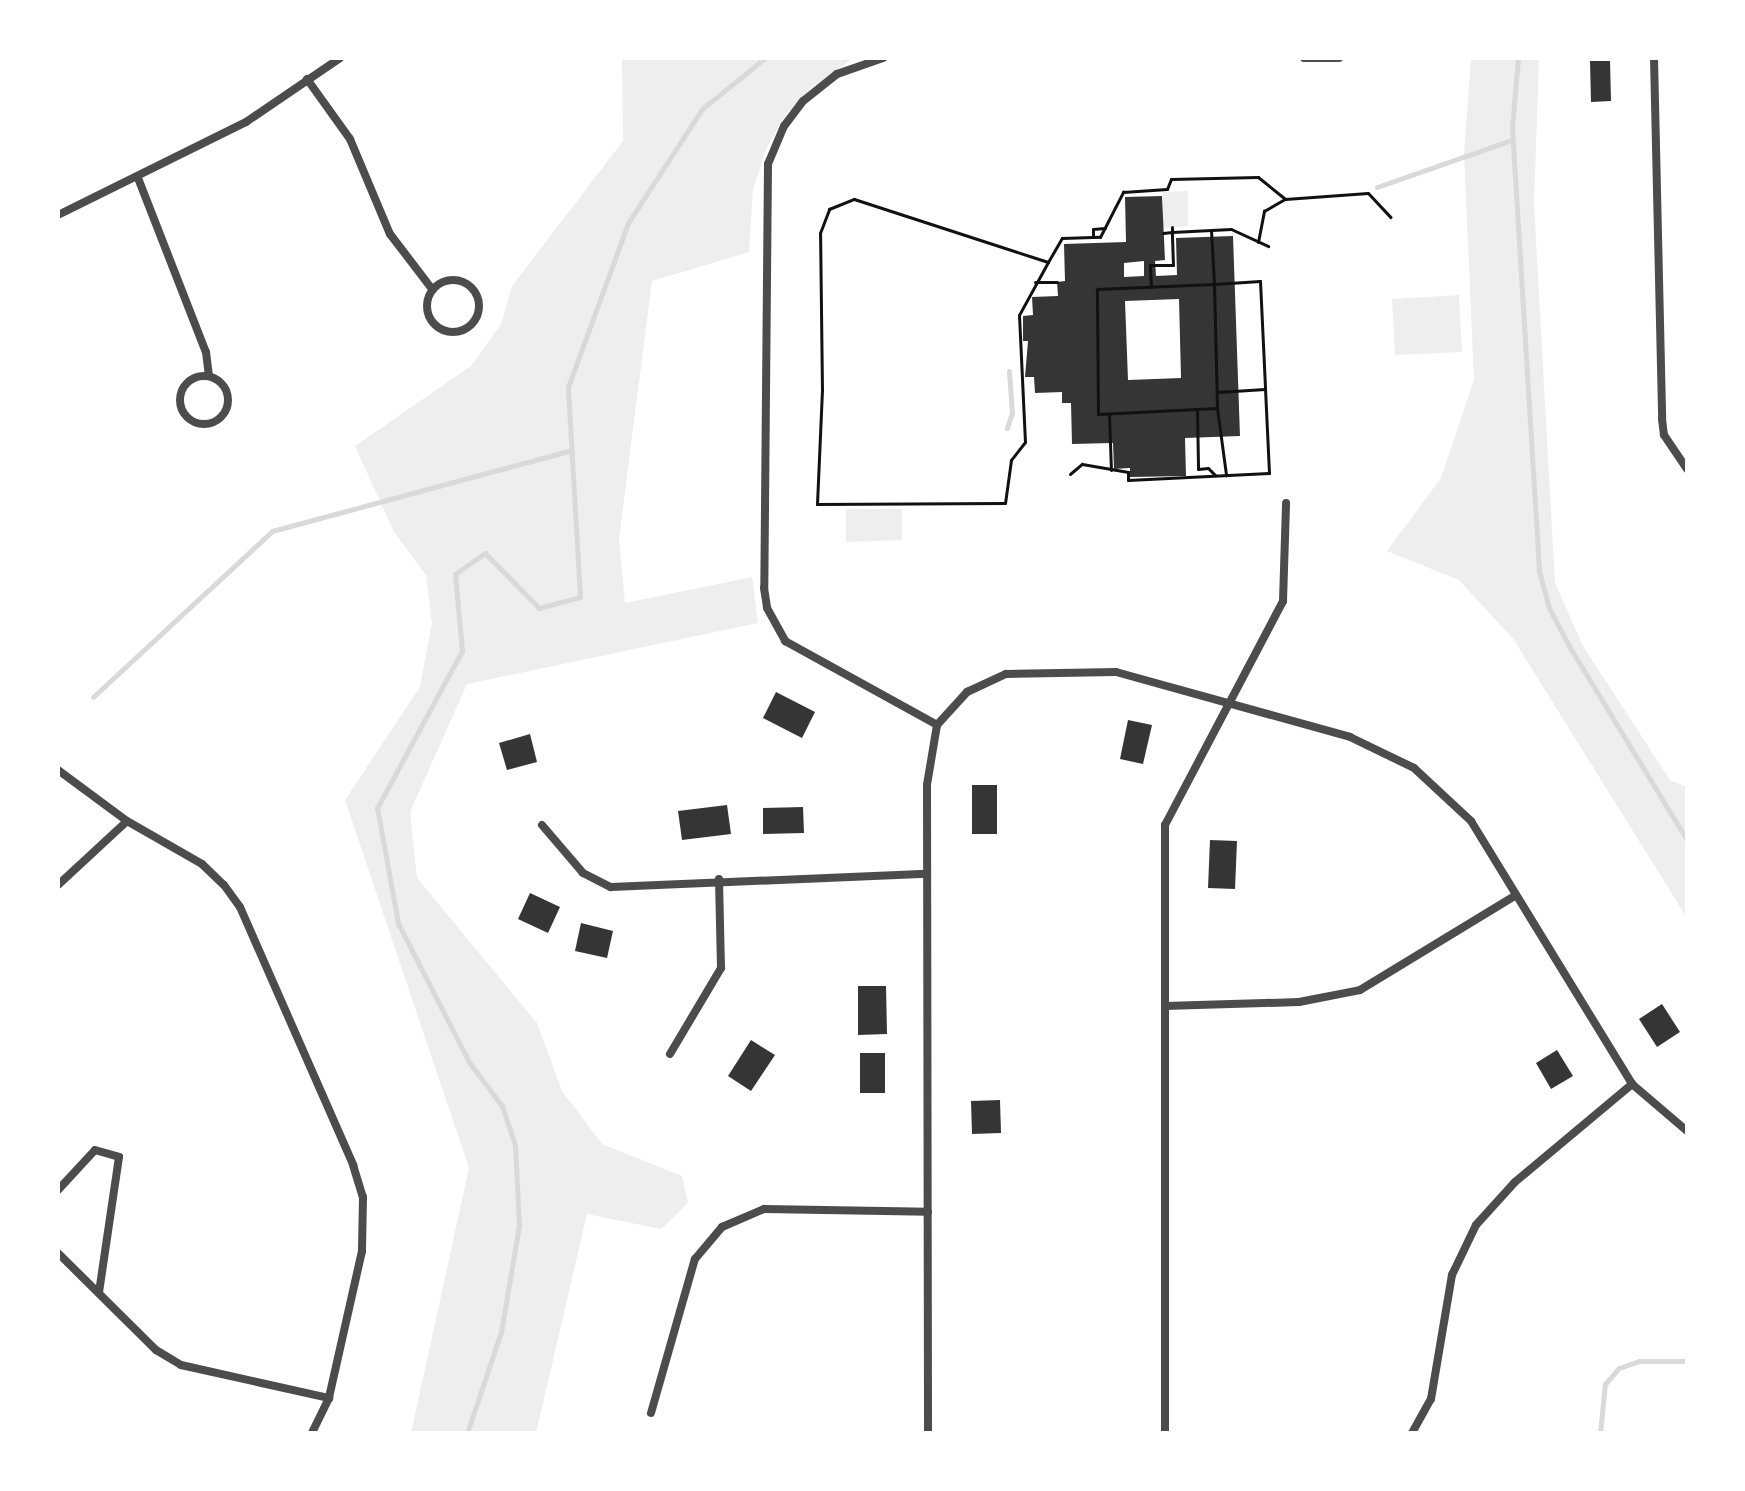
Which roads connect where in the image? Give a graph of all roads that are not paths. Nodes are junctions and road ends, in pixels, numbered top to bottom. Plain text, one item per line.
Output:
1 (340, 58) edge
2 (883, 58) edge
3 (1304, 58) edge
4 (1339, 58) edge
5 (1654, 58) edge
6 (307, 79) junction
7 (138, 178) junction
8 (58, 215) edge
9 (432, 289) junction
10 (209, 376) junction
11 (1687, 469) edge
12 (1286, 503) dead end
13 (1228, 701) junction
14 (937, 725) junction
15 (58, 770) edge
16 (127, 821) junction
17 (542, 825) dead end
18 (927, 874) junction
19 (719, 879) junction
20 (58, 885) edge
21 (1513, 897) junction
22 (1165, 1006) junction
23 (670, 1054) dead end
24 (1632, 1084) junction
25 (1687, 1131) edge
26 (58, 1190) edge
27 (928, 1212) junction
28 (58, 1253) edge
29 (99, 1292) junction
30 (329, 1398) junction
31 (651, 1413) dead end
32 (312, 1433) edge
33 (928, 1433) edge
34 (1165, 1433) edge
35 (1412, 1433) edge

1 - 6 street
2 - 14 street
3 - 4 street
5 - 11 street
6 - 7 street
6 - 9 street
7 - 8 street
7 - 10 street
9 - 9 street
10 - 10 street
12 - 13 street
13 - 14 street
13 - 21 street
13 - 22 street
14 - 18 street
15 - 16 street
16 - 20 street
16 - 30 street
17 - 19 street
18 - 19 street
18 - 27 street
19 - 23 street
21 - 22 street
21 - 24 street
22 - 34 street
24 - 25 street
24 - 35 street
26 - 29 street
27 - 31 street
27 - 33 street
28 - 29 street
29 - 30 street
30 - 32 street

